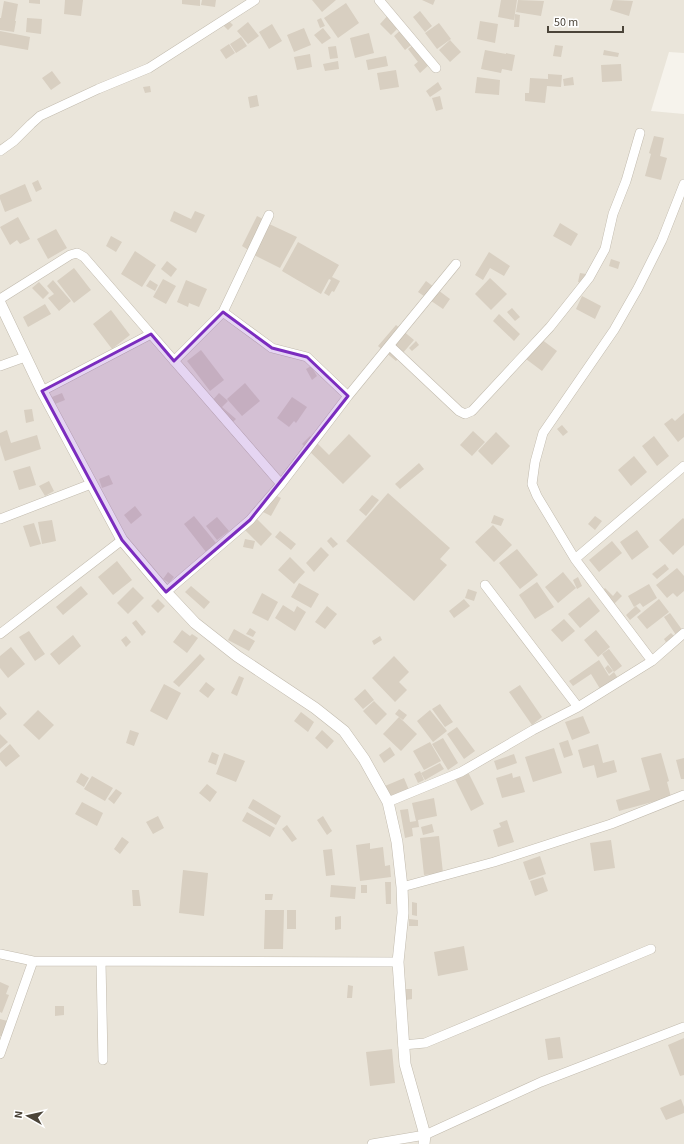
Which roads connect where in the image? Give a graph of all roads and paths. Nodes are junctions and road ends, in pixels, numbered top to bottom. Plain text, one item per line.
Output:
1 (255, 0) edge
2 (379, 0) edge
3 (436, 68) dead end
4 (640, 134) dead end
5 (0, 151) edge
6 (684, 184) edge
7 (269, 215) dead end
8 (456, 264) dead end
9 (0, 299) edge
10 (0, 303) edge
11 (222, 312) junction
12 (151, 334) junction
13 (390, 346) junction
14 (25, 357) junction
15 (174, 361) junction
16 (0, 366) edge
17 (42, 391) junction
18 (348, 396) junction
19 (684, 466) edge
20 (91, 484) junction
21 (281, 484) junction
22 (0, 519) edge
23 (122, 540) junction
24 (575, 558) junction
25 (485, 585) dead end
26 (166, 592) junction
27 (684, 632) edge
28 (0, 634) edge
29 (652, 661) junction
30 (578, 707) junction
31 (684, 795) edge
32 (388, 802) junction
33 (402, 887) junction
34 (651, 950) dead end
35 (0, 954) edge
36 (33, 961) junction
37 (101, 962) junction
38 (398, 962) junction
39 (684, 1027) edge
40 (403, 1045) junction
41 (0, 1054) edge
42 (103, 1060) dead end
43 (424, 1140) edge
44 (372, 1144) edge

1 - 5 street
2 - 3 street
4 - 13 street
6 - 24 street
7 - 11 street
8 - 13 street
9 - 12 street
10 - 14 street
11 - 15 street
11 - 18 street
12 - 15 street
12 - 17 street
13 - 18 street
14 - 16 street
14 - 17 street
15 - 21 street
17 - 20 street
18 - 21 street
19 - 24 street
20 - 22 street
20 - 23 street
21 - 26 street
23 - 26 street
23 - 28 street
24 - 29 street
25 - 30 street
26 - 32 street
27 - 29 street
29 - 30 street
30 - 32 street
31 - 33 street
32 - 33 street
33 - 38 street
34 - 40 street
35 - 36 street
36 - 37 street
36 - 41 street
37 - 38 street
37 - 42 street
38 - 40 street
39 - 43 street
40 - 43 street
43 - 44 street

